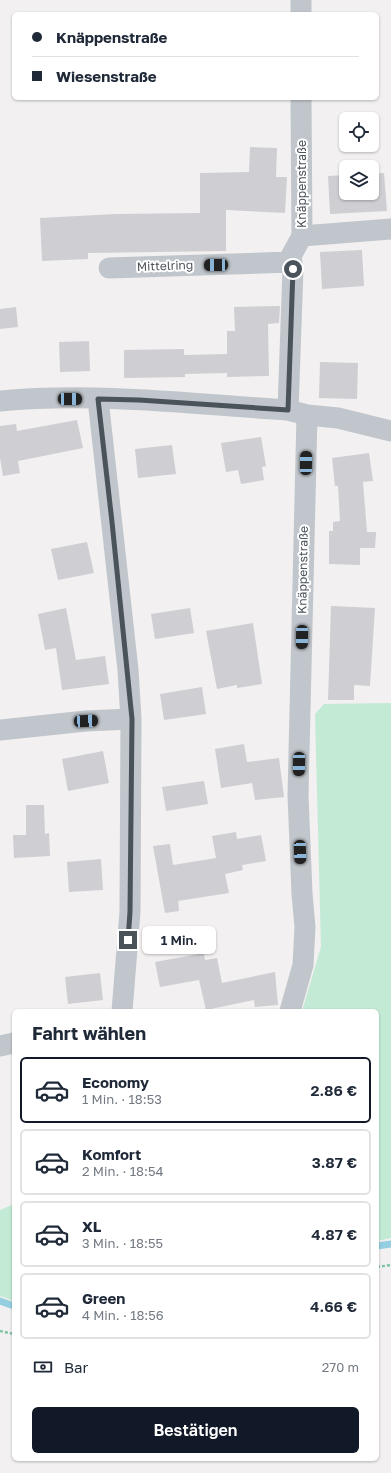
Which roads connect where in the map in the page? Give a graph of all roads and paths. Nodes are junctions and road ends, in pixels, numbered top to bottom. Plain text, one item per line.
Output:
1 (301, 0) edge
2 (301, 12) edge
3 (302, 100) edge
4 (391, 229) edge
5 (302, 236) junction
6 (292, 262) junction
7 (109, 268) dead end
8 (98, 399) junction
9 (0, 401) edge
10 (298, 413) junction
11 (391, 431) edge
12 (132, 719) junction
13 (0, 730) edge
14 (122, 1009) edge
15 (291, 1009) edge
16 (12, 1044) edge
17 (0, 1046) edge
18 (391, 1265) edge
19 (379, 1267) edge
20 (0, 1331) edge
21 (12, 1334) edge

1 - 2 street
3 - 5 street, Knäppenstraße
4 - 5 street
5 - 6 street, Knäppenstraße
6 - 7 street, Mittelring
6 - 10 street, Knäppenstraße
8 - 9 street
8 - 10 street
8 - 12 street
10 - 11 street
10 - 15 street, Knäppenstraße
12 - 13 street
12 - 14 street
16 - 17 street
18 - 19 path
20 - 21 path

